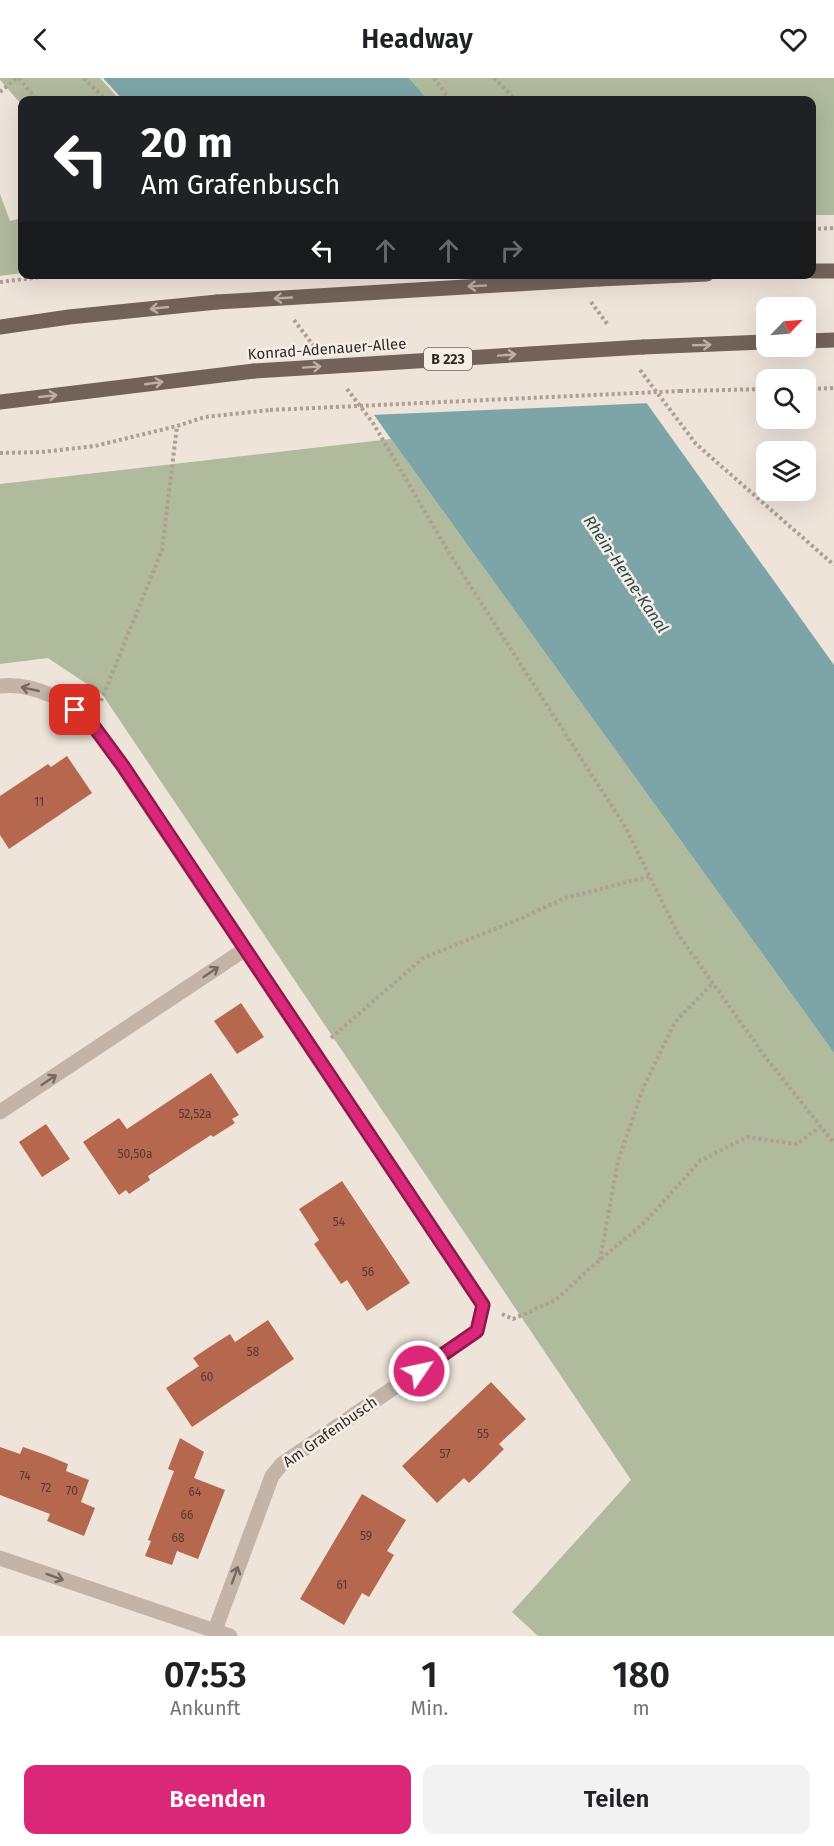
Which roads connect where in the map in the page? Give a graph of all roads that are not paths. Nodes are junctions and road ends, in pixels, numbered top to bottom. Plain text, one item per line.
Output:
1 (816, 271) edge
2 (834, 271) edge
3 (599, 279) edge
4 (0, 327) edge
5 (834, 340) edge
6 (816, 341) edge
7 (756, 342) edge
8 (0, 402) edge
9 (0, 686) edge
10 (244, 950) junction
11 (0, 1112) edge
12 (0, 1558) edge
13 (215, 1630) junction
14 (230, 1636) edge

1 - 2 main road
3 -> 4 main road, bridge
5 - 6 main road
8 -> 7 main road, Konrad-Adenauer-Allee / B 223, bridge
10 -> 9 street
11 -> 10 street
13 -> 10 street, Am Grafenbusch
12 -> 13 street
13 - 14 street

